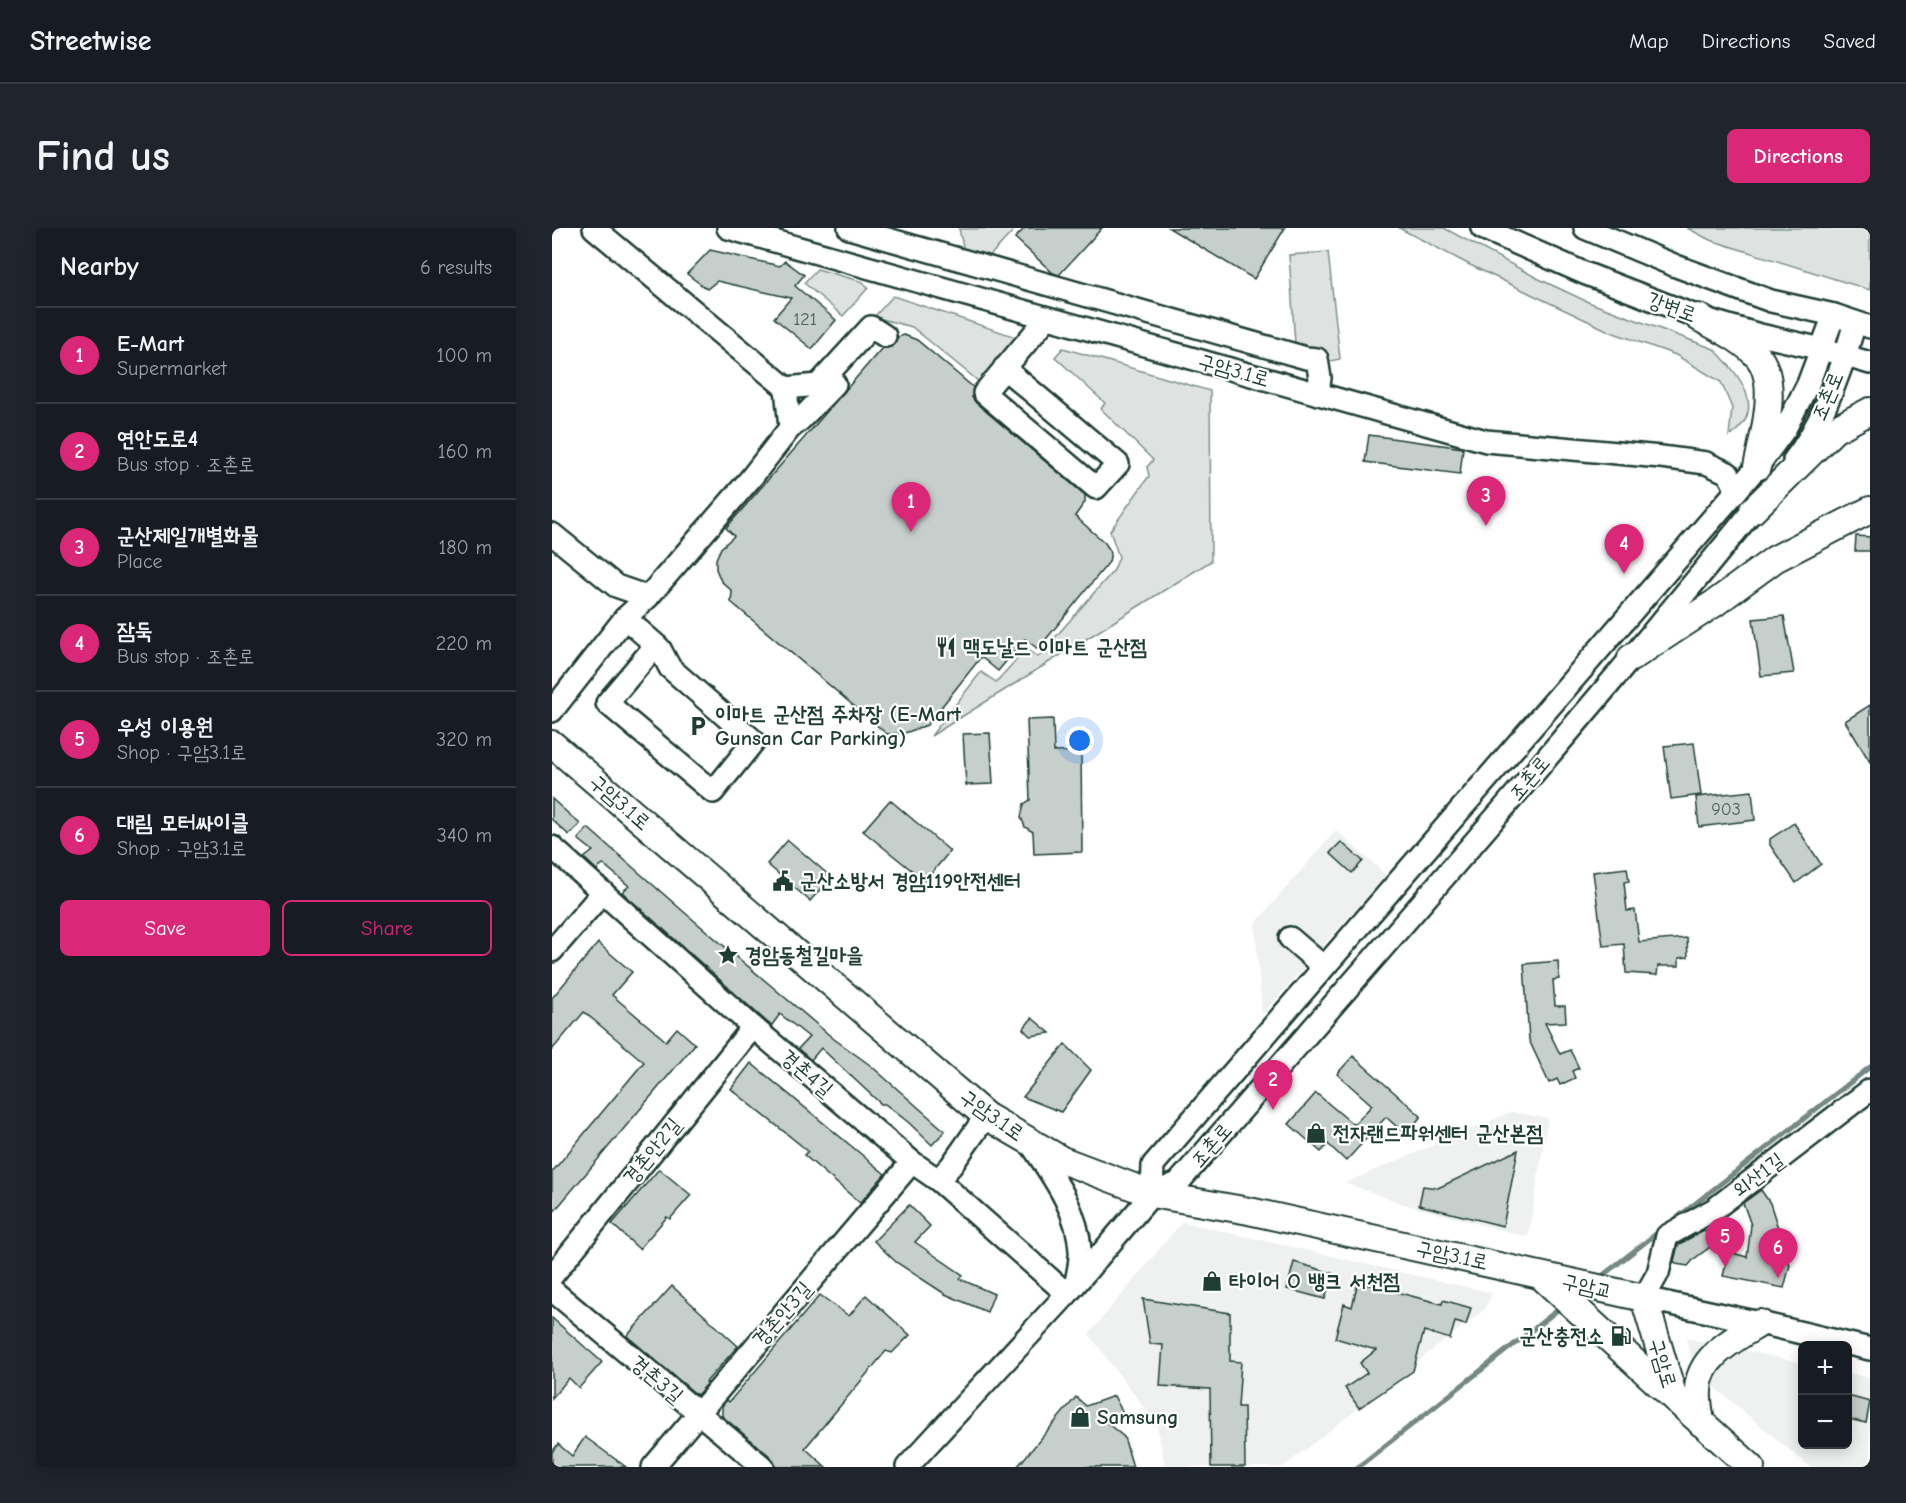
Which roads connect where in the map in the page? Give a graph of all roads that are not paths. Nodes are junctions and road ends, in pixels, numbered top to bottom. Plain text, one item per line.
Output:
1 (594, 228) edge
2 (728, 228) edge
3 (849, 228) edge
4 (1482, 228) edge
5 (1585, 228) edge
6 (1833, 315) junction
7 (1698, 316) junction
8 (1047, 318) junction
9 (1862, 325) edge
10 (885, 336) dead end
11 (1822, 349) junction
12 (1844, 356) junction
13 (1870, 363) edge
14 (1004, 368) junction
15 (835, 384) dead end
16 (786, 388) junction
17 (1318, 394) junction
18 (1870, 411) edge
19 (790, 428) junction
20 (1757, 467) junction
21 (1737, 490) junction
22 (1753, 510) junction
23 (1870, 510) edge
24 (552, 534) edge
25 (648, 597) junction
26 (625, 618) junction
27 (656, 645) junction
28 (1631, 658) junction
29 (552, 711) edge
30 (552, 744) edge
31 (552, 848) edge
32 (603, 892) junction
33 (1290, 938) dead end
34 (552, 951) edge
35 (1320, 972) junction
36 (753, 1027) junction
37 (1870, 1090) edge
38 (986, 1116) junction
39 (1029, 1140) junction
40 (912, 1162) junction
41 (938, 1180) junction
42 (1152, 1194) junction
43 (1539, 1275) junction
44 (552, 1276) edge
45 (1072, 1288) junction
46 (552, 1290) edge
47 (1639, 1297) junction
48 (1760, 1323) junction
49 (1870, 1349) edge
50 (1674, 1398) junction
51 (698, 1413) junction
52 (1701, 1423) junction
53 (653, 1467) edge
54 (764, 1467) edge
55 (907, 1467) edge
56 (1751, 1467) edge

1 - 16 street
2 - 8 street, 구암3.1로
3 - 17 street
4 - 7 street, 강변로
5 - 6 street, 강변로
6 - 9 street, 강변로
6 - 11 street, 조촌로
7 - 11 street, 강변로
7 - 20 main road
8 - 14 street
8 - 17 street, 구암3.1로
9 - 12 street, 조촌로
10 - 16 street
11 - 12 street, 강변로
11 - 20 street, 조촌로
12 - 13 street, 강변로
12 - 22 street, 조촌로
14 - 14 street
15 - 19 street
16 - 19 street
17 - 21 street, 구암3.1로
18 - 22 main road
19 - 25 street
20 - 21 street, 조촌로
21 - 35 street, 조촌로
22 - 28 street, 조촌로
23 - 28 main road
24 - 25 street
25 - 26 street
26 - 27 street
26 - 29 street
27 - 27 street
28 - 42 street, 조촌로
30 - 38 main road, 구암3.1로
31 - 32 street, 경촌4길
32 - 34 street
32 - 36 street, 경촌4길
33 - 35 street
35 - 42 street, 조촌로
36 - 40 street, 경촌4길
36 - 44 street, 경촌안2길
37 - 47 street, 외산1길
38 - 39 main road, 구암3.1로
38 - 41 street
39 - 42 main road, 구암3.1로
39 - 45 street
40 - 41 street, 경촌4길
40 - 51 street, 경촌안3길
41 - 45 street, 경촌4길
42 - 43 main road, 구암3.1로
42 - 45 street, 조촌로
43 - 47 main road, 구암교
43 - 50 main road
45 - 55 street, 조촌로
46 - 51 street, 경촌3길
47 - 48 street
47 - 50 main road, 구암로
48 - 49 street
48 - 52 main road
50 - 52 main road, 구암로
51 - 53 street, 경촌안3길
51 - 54 street, 경촌3길
52 - 56 main road, 구암로

